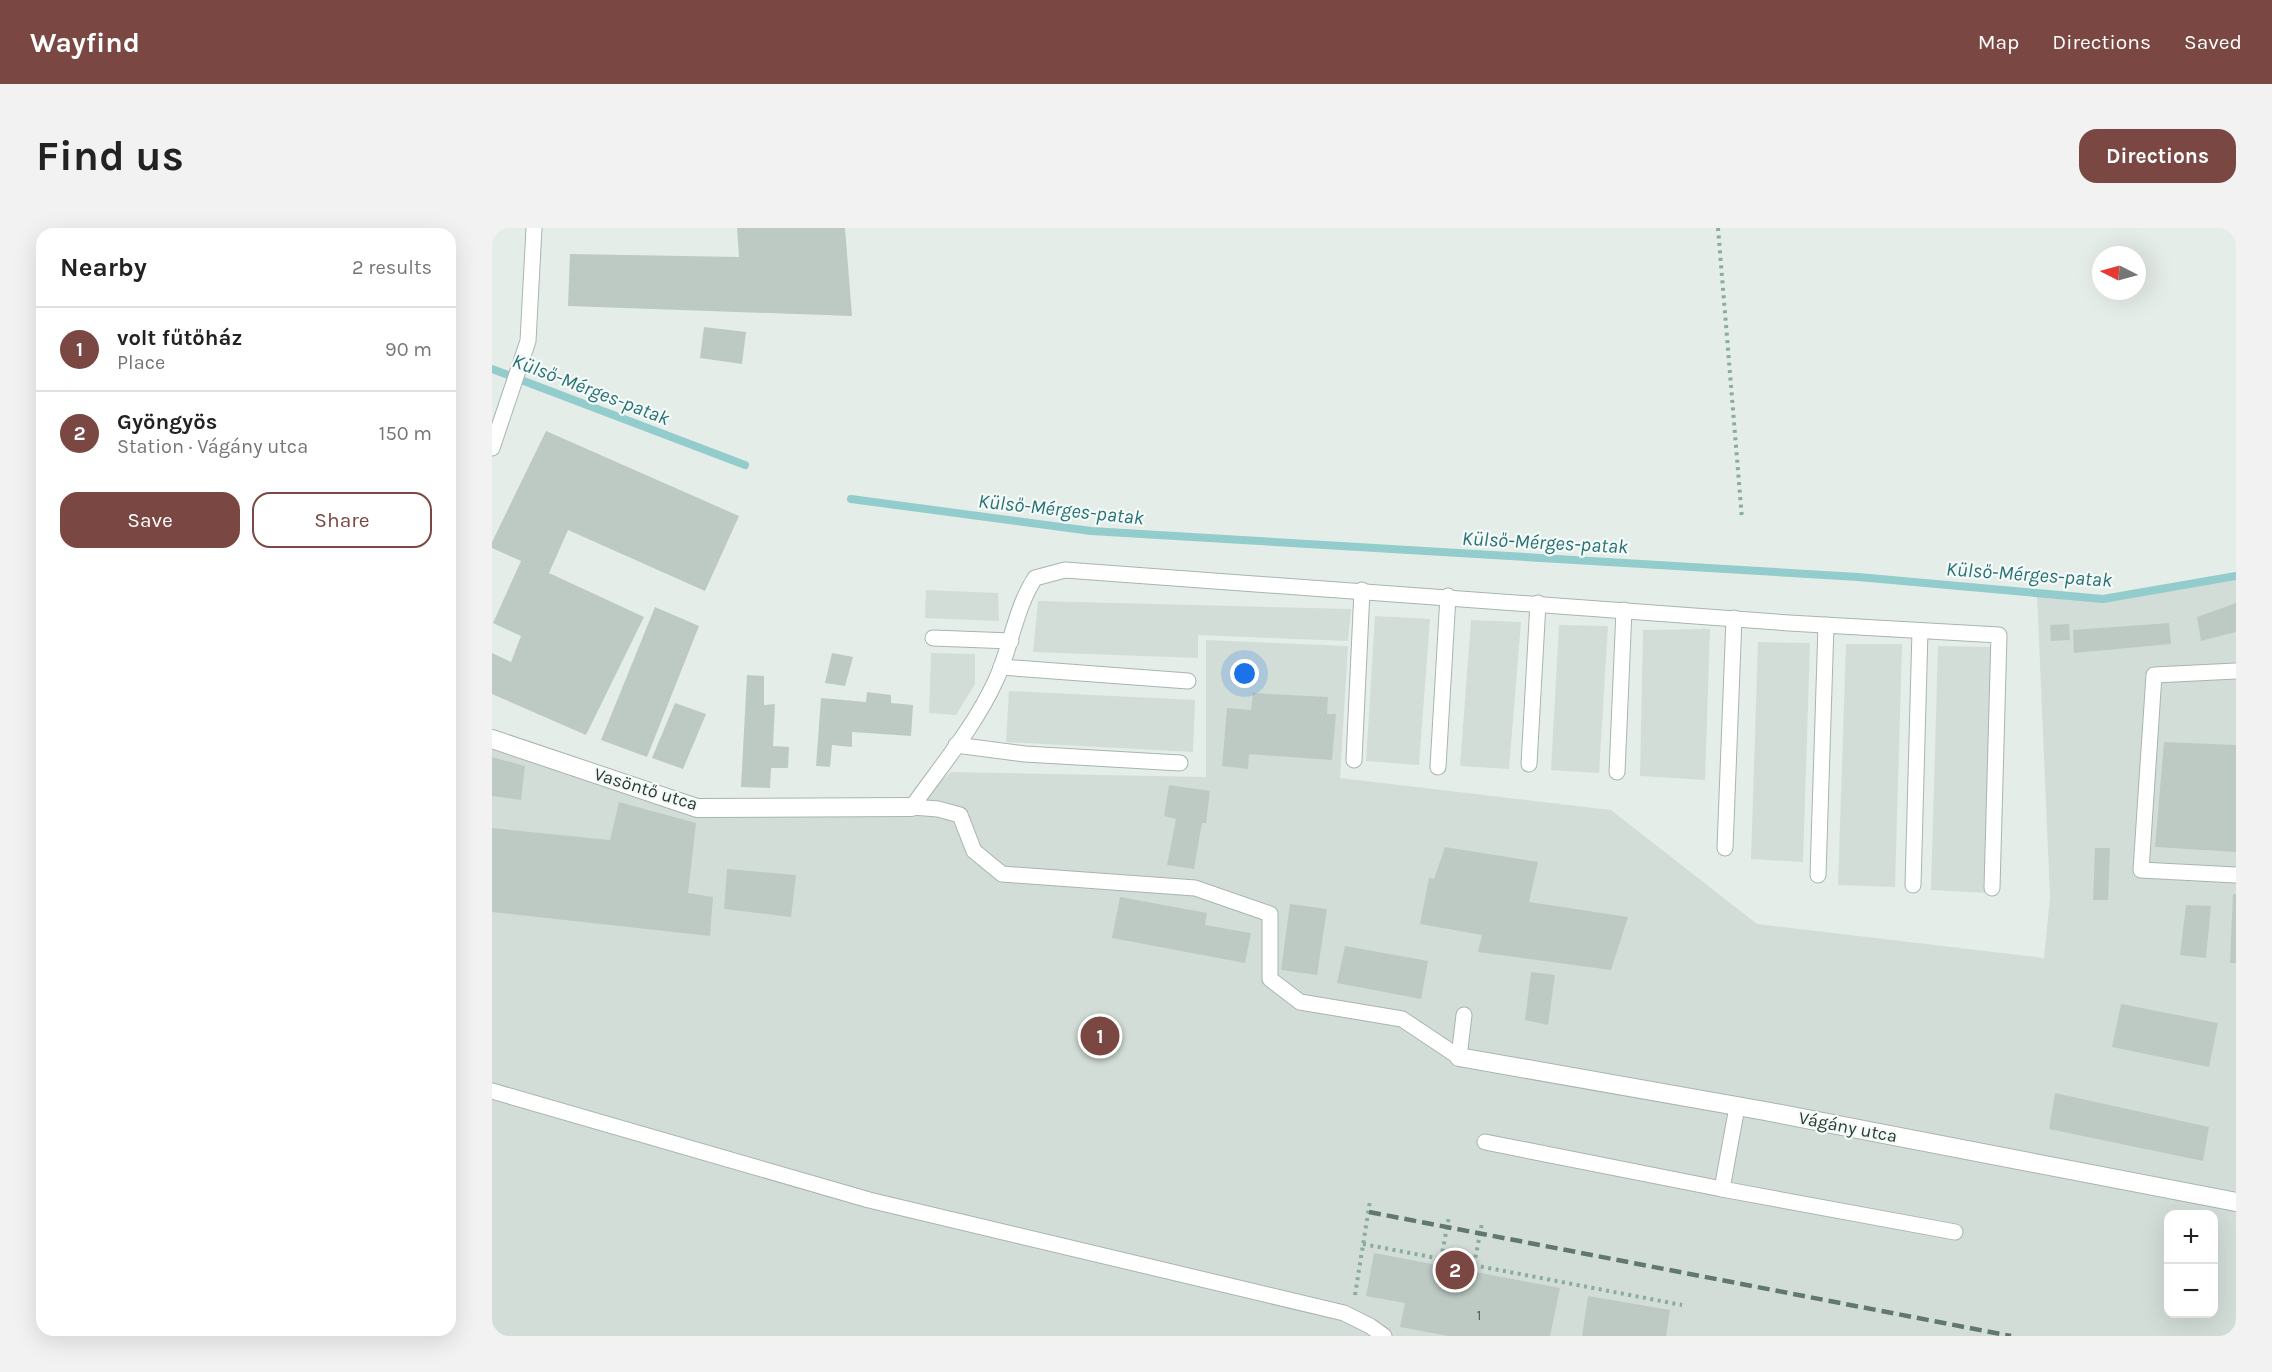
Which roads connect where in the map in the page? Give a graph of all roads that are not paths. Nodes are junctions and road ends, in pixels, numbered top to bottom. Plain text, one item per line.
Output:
1 (534, 228) edge
2 (492, 448) edge
3 (1362, 590) junction
4 (1448, 596) junction
5 (1538, 603) junction
6 (1624, 610) junction
7 (1734, 618) junction
8 (1826, 625) junction
9 (1920, 631) junction
10 (933, 638) dead end
11 (1011, 641) junction
12 (1001, 667) junction
13 (2236, 671) edge
14 (1188, 681) dead end
15 (492, 739) edge
16 (956, 745) junction
17 (1354, 760) dead end
18 (1180, 763) dead end
19 (1529, 764) dead end
20 (1438, 767) dead end
21 (1617, 772) dead end
22 (912, 807) junction
23 (1725, 848) dead end
24 (1818, 875) dead end
25 (2236, 875) edge
26 (1913, 885) dead end
27 (1992, 888) dead end
28 (1464, 1015) dead end
29 (1459, 1057) junction
30 (492, 1091) edge
31 (1737, 1107) junction
32 (1485, 1142) dead end
33 (1722, 1189) junction
34 (2236, 1202) edge
35 (1955, 1232) dead end
36 (1384, 1336) edge

1 - 2 lane
3 - 4 lane
3 - 11 lane
3 - 17 lane
4 - 5 lane
4 - 20 lane
5 - 6 lane
5 - 19 lane
6 - 7 lane
6 - 21 lane
7 - 8 lane
7 - 23 lane
8 - 9 lane
8 - 24 lane
9 - 26 lane
9 - 27 lane
10 - 11 lane
11 - 12 lane
12 - 14 lane
12 - 16 lane
13 - 25 lane
15 - 22 street, Vasöntő utca
16 - 18 lane
16 - 22 lane
22 - 29 lane
28 - 29 lane
29 - 31 street, Vágány utca
30 - 36 lane
31 - 33 lane
31 - 34 street, Vágány utca
32 - 33 lane
33 - 35 lane

